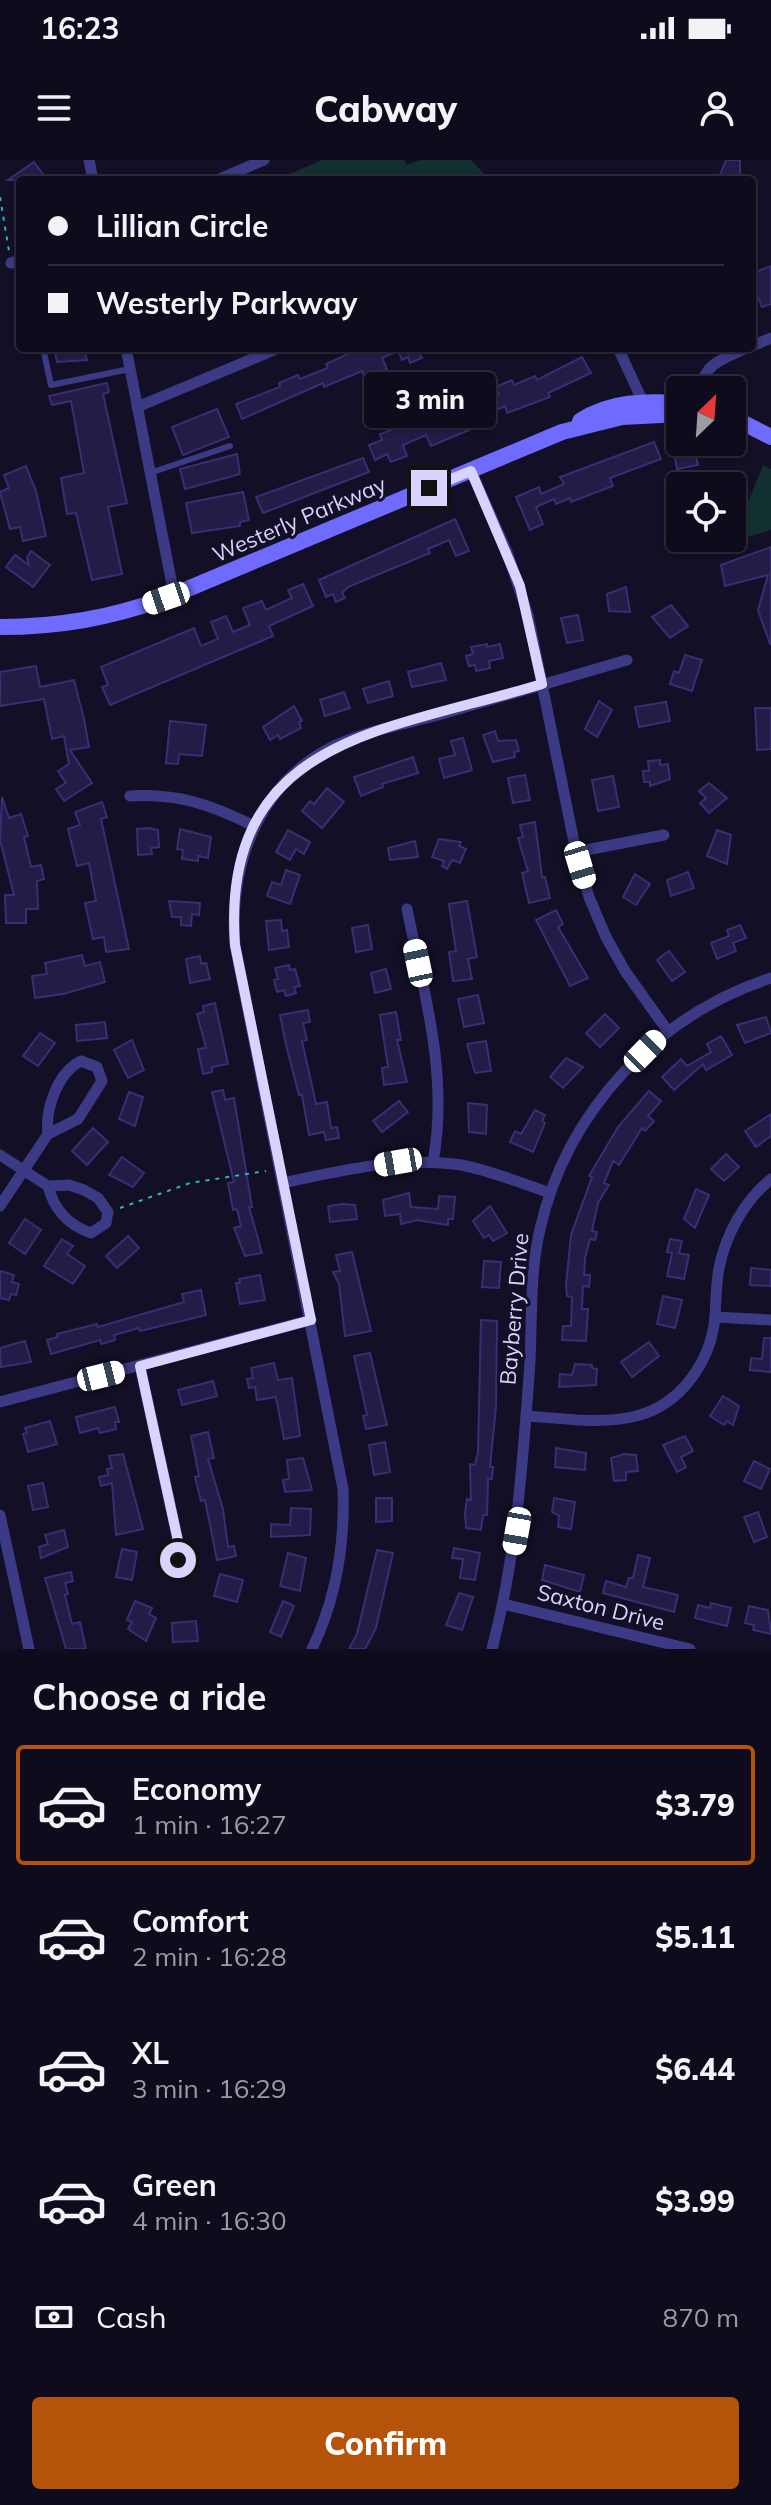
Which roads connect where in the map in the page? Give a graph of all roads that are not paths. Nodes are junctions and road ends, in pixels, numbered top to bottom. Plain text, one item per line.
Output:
1 (264, 160) edge
2 (226, 176) edge
3 (44, 352) edge
4 (127, 352) edge
5 (269, 352) edge
6 (620, 352) edge
7 (739, 352) edge
8 (130, 369) junction
9 (706, 376) edge
10 (643, 402) junction
11 (666, 403) edge
12 (137, 407) junction
13 (666, 415) edge
14 (746, 424) edge
15 (562, 432) junction
16 (746, 434) edge
17 (771, 437) edge
18 (771, 444) edge
19 (230, 446) dead end
20 (471, 471) junction
21 (150, 473) junction
22 (174, 595) junction
23 (0, 627) edge
24 (627, 660) dead end
25 (542, 684) junction
26 (130, 796) dead end
27 (254, 826) junction
28 (664, 835) dead end
29 (576, 852) junction
30 (407, 909) dead end
31 (771, 978) edge
32 (667, 1030) junction
33 (48, 1134) junction
34 (0, 1155) edge
35 (433, 1162) junction
36 (24, 1171) junction
37 (771, 1179) edge
38 (283, 1183) junction
39 (48, 1186) junction
40 (550, 1193) junction
41 (0, 1206) edge
42 (715, 1317) junction
43 (311, 1320) junction
44 (771, 1320) edge
45 (140, 1366) junction
46 (0, 1402) edge
47 (526, 1416) junction
48 (0, 1515) edge
49 (173, 1575) dead end
50 (503, 1604) junction
51 (29, 1649) edge
52 (312, 1649) edge
53 (492, 1649) edge
54 (690, 1649) edge

1 - 2 street
3 - 8 lane
4 - 8 street
5 - 12 street
6 - 10 street
7 - 9 street
8 - 12 street
10 - 11 main road, Westerly Parkway
10 - 15 main road, Westerly Parkway
12 - 21 street
13 - 15 main road, Westerly Parkway
14 - 17 main road
15 - 20 main road, Westerly Parkway
16 - 18 main road
19 - 21 lane
20 - 22 main road, Westerly Parkway
20 - 25 street
21 - 22 street
22 - 23 main road, Westerly Parkway
24 - 25 street
25 - 27 street
25 - 29 street
26 - 27 street
27 - 38 street
28 - 29 street
29 - 32 street
30 - 35 street
31 - 32 street, Bayberry Drive
32 - 40 street, Bayberry Drive
33 - 33 street
33 - 36 street
34 - 36 street
35 - 38 street
35 - 40 street
36 - 39 street
36 - 41 street
37 - 42 street
38 - 43 street
39 - 39 street
40 - 47 street, Bayberry Drive
42 - 44 street
42 - 47 street
43 - 45 street
43 - 52 street
45 - 46 street
45 - 49 street
47 - 50 street, Bayberry Drive
48 - 51 street
50 - 53 street, Bayberry Drive
50 - 54 street, Saxton Drive

